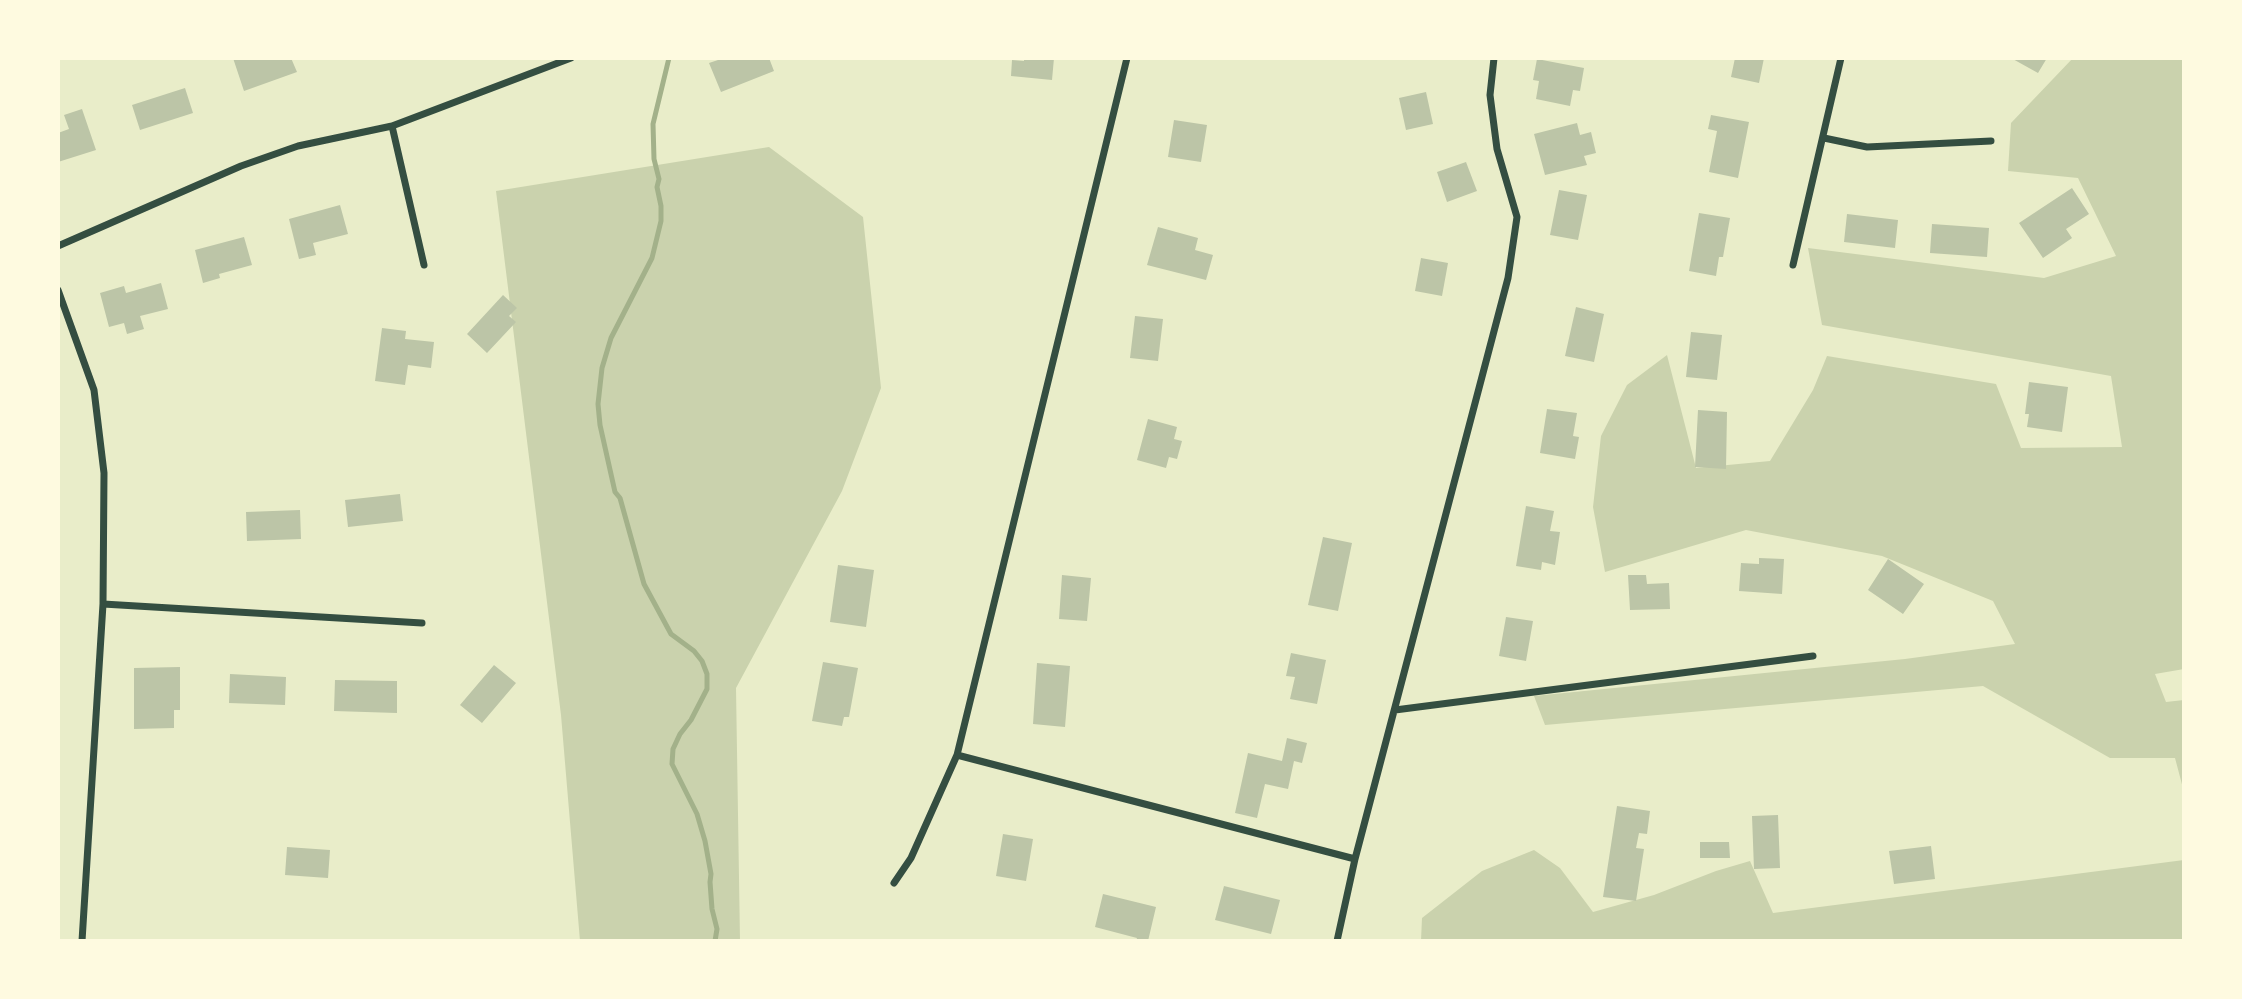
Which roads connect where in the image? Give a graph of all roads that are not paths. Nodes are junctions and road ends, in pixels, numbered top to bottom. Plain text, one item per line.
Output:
1 (571, 58) edge
2 (1126, 58) edge
3 (1494, 58) edge
4 (1841, 58) edge
5 (392, 126) junction
6 (1824, 138) junction
7 (1991, 141) dead end
8 (58, 246) edge
9 (424, 265) dead end
10 (1793, 265) dead end
11 (58, 290) edge
12 (103, 604) junction
13 (422, 623) dead end
14 (1813, 656) dead end
15 (1395, 709) junction
16 (957, 755) junction
17 (1355, 859) junction
18 (894, 883) dead end
19 (82, 941) edge
20 (1337, 941) edge

1 - 5 street
2 - 16 street
3 - 15 street
4 - 6 street
5 - 8 street
5 - 9 street
6 - 7 street
6 - 10 street
11 - 12 street
12 - 13 street
12 - 19 street
14 - 15 street
15 - 17 street
16 - 17 street
16 - 18 street
17 - 20 street

